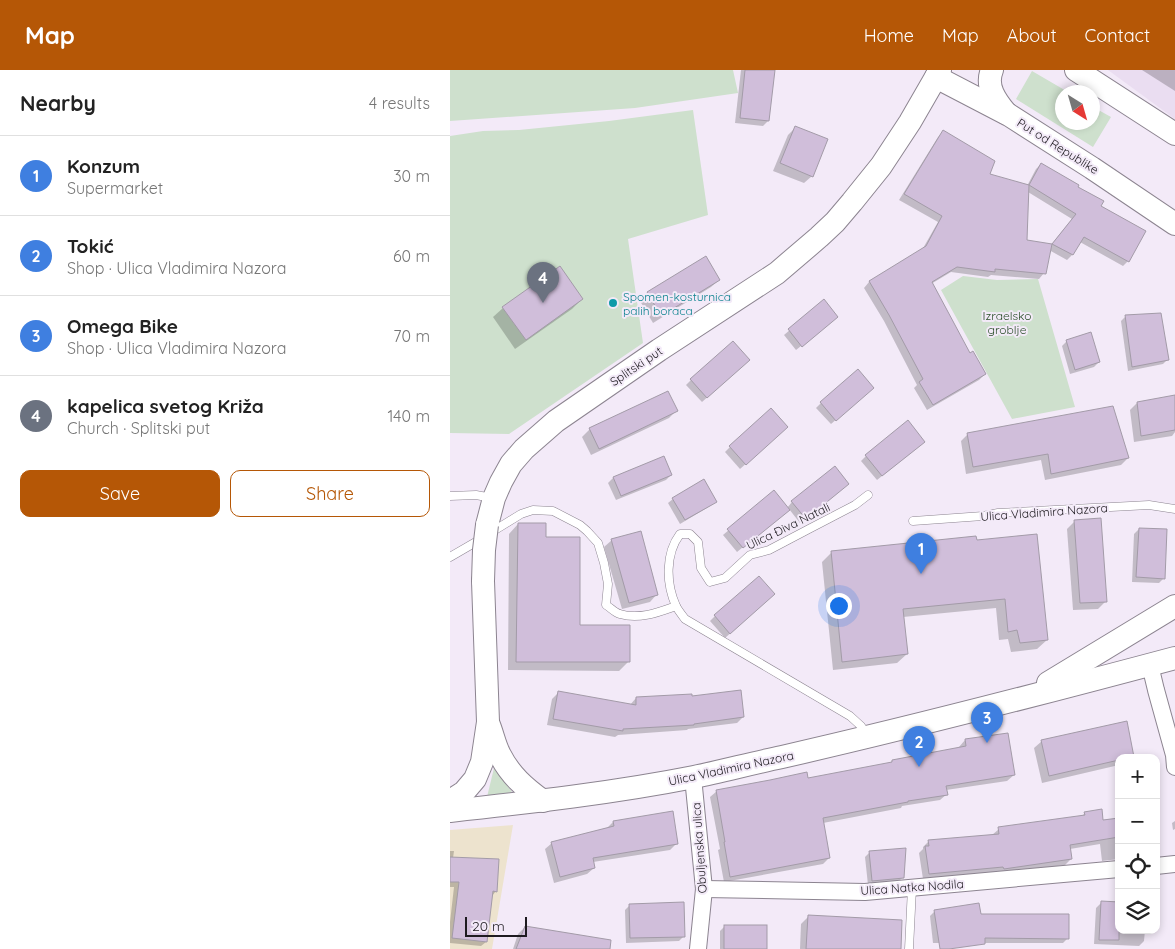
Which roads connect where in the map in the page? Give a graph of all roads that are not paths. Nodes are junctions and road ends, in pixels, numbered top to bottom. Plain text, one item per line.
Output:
1 (992, 70) edge
2 (1076, 70) edge
3 (938, 74) edge
4 (1009, 115) junction
5 (1175, 134) edge
6 (1175, 224) edge
7 (868, 495) dead end
8 (450, 496) edge
9 (494, 498) junction
10 (1175, 509) edge
11 (913, 521) dead end
12 (450, 557) edge
13 (676, 606) junction
14 (1175, 606) edge
15 (1135, 631) junction
16 (1175, 658) edge
17 (1150, 665) junction
18 (1008, 702) junction
19 (488, 722) junction
20 (869, 737) junction
21 (1175, 767) edge
22 (693, 777) junction
23 (450, 801) edge
24 (543, 801) junction
25 (450, 810) edge
26 (1175, 864) edge
27 (1160, 866) edge
28 (1115, 869) edge
29 (912, 888) junction
30 (704, 889) junction
31 (698, 949) edge
32 (909, 949) edge

1 - 4 main road
2 - 5 main road
3 - 4 main road, Put od Republike
3 - 9 main road, Splitski put
4 - 6 main road, Put od Republike
7 - 13 lane, Ulica Điva Natali
8 - 9 lane
9 - 19 main road, Splitski put, bridge
10 - 11 lane, Ulica Vladimira Nazora
12 - 13 lane
13 - 20 lane, Ulica Điva Natali
14 - 15 main road, Ulica Vladimira Nazora
15 - 17 main road
15 - 18 main road, Ulica Vladimira Nazora
16 - 17 main road, Ulica Vladimira Nazora
17 - 18 main road, Ulica Vladimira Nazora
17 - 21 street
18 - 20 main road, Ulica Vladimira Nazora
19 - 23 main road, Splitski put
19 - 24 main road, Splitski put
20 - 22 main road, Ulica Vladimira Nazora
22 - 24 main road, Ulica Vladimira Nazora
22 - 30 street, Obuljenska ulica
24 - 25 main road, Ulica Vladimira Nazora
26 - 27 street
28 - 29 street, Ulica Natka Nodila
29 - 30 street, Ulica Natka Nodila
29 - 32 lane
30 - 31 street, Obuljenska ulica

